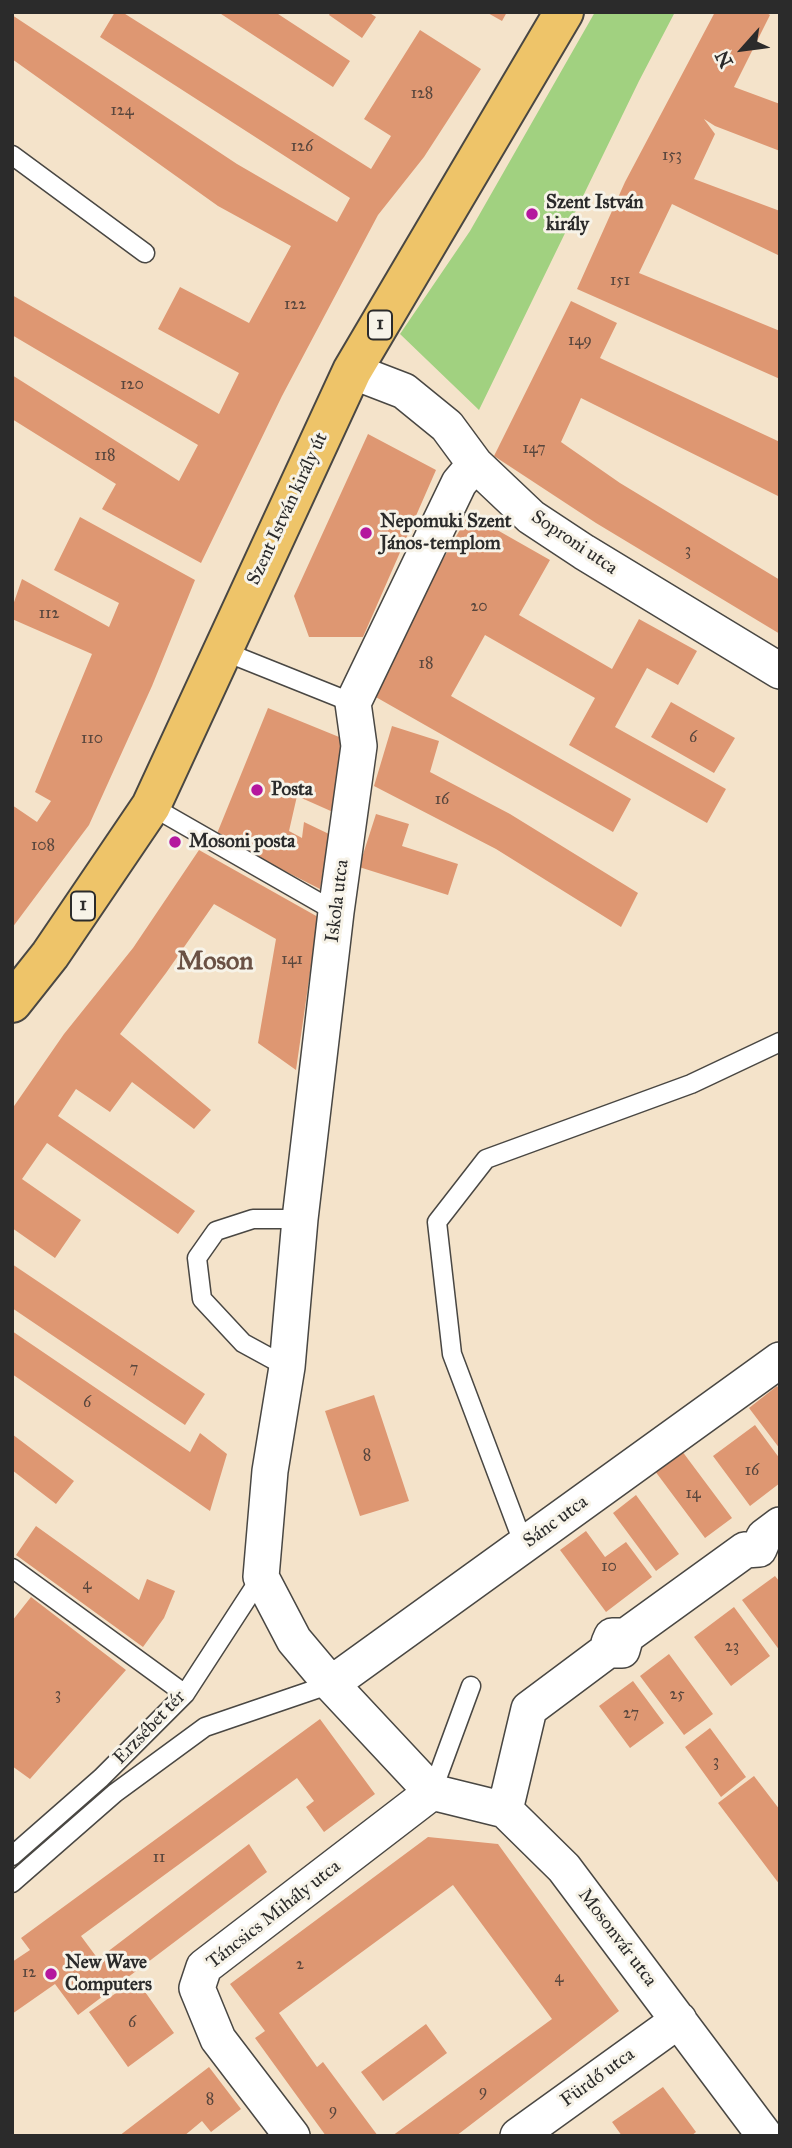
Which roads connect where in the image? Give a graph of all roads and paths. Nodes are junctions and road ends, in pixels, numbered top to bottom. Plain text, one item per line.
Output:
1 (564, 12) edge
2 (12, 155) edge
3 (145, 253) dead end
4 (352, 372) junction
5 (475, 464) junction
6 (223, 651) junction
7 (780, 671) edge
8 (353, 703) junction
9 (151, 806) junction
10 (336, 912) junction
11 (12, 1003) edge
12 (780, 1042) edge
13 (300, 1219) junction
14 (780, 1360) edge
15 (287, 1367) junction
16 (763, 1537) edge
17 (524, 1545) junction
18 (12, 1568) edge
19 (261, 1577) junction
20 (331, 1684) junction
21 (471, 1686) dead end
22 (185, 1694) junction
23 (432, 1792) junction
24 (505, 1810) junction
25 (12, 1856) edge
26 (12, 1883) edge
27 (679, 2020) junction
28 (292, 2136) edge
29 (518, 2136) edge
30 (765, 2136) edge

1 - 4 main road, Szent István király út / 1
2 - 3 lane
4 - 5 street, Soproni utca
4 - 6 main road, Szent István király út / 1
5 - 7 street, Soproni utca
5 - 8 street
6 - 8 lane
6 - 9 main road, Szent István király út / 1
8 - 10 street, Iskola utca
9 - 10 lane
9 - 11 main road, Szent István király út / 1
10 - 13 street, Iskola utca
12 - 17 lane
13 - 15 street, Iskola utca
13 - 15 lane
14 - 17 street, Sánc utca
15 - 19 street, Erzsébet tér
16 - 24 street
17 - 20 street, Sánc utca
18 - 22 lane
19 - 20 street
19 - 22 lane, Erzsébet tér
20 - 23 street
20 - 26 lane, Erzsébet tér
21 - 23 lane
22 - 25 lane, Erzsébet tér
23 - 24 street
23 - 28 street, Táncsics Mihály utca
24 - 27 street, Mosonvár utca
27 - 29 street, Fürdő utca
27 - 30 street, Mosonvár utca

